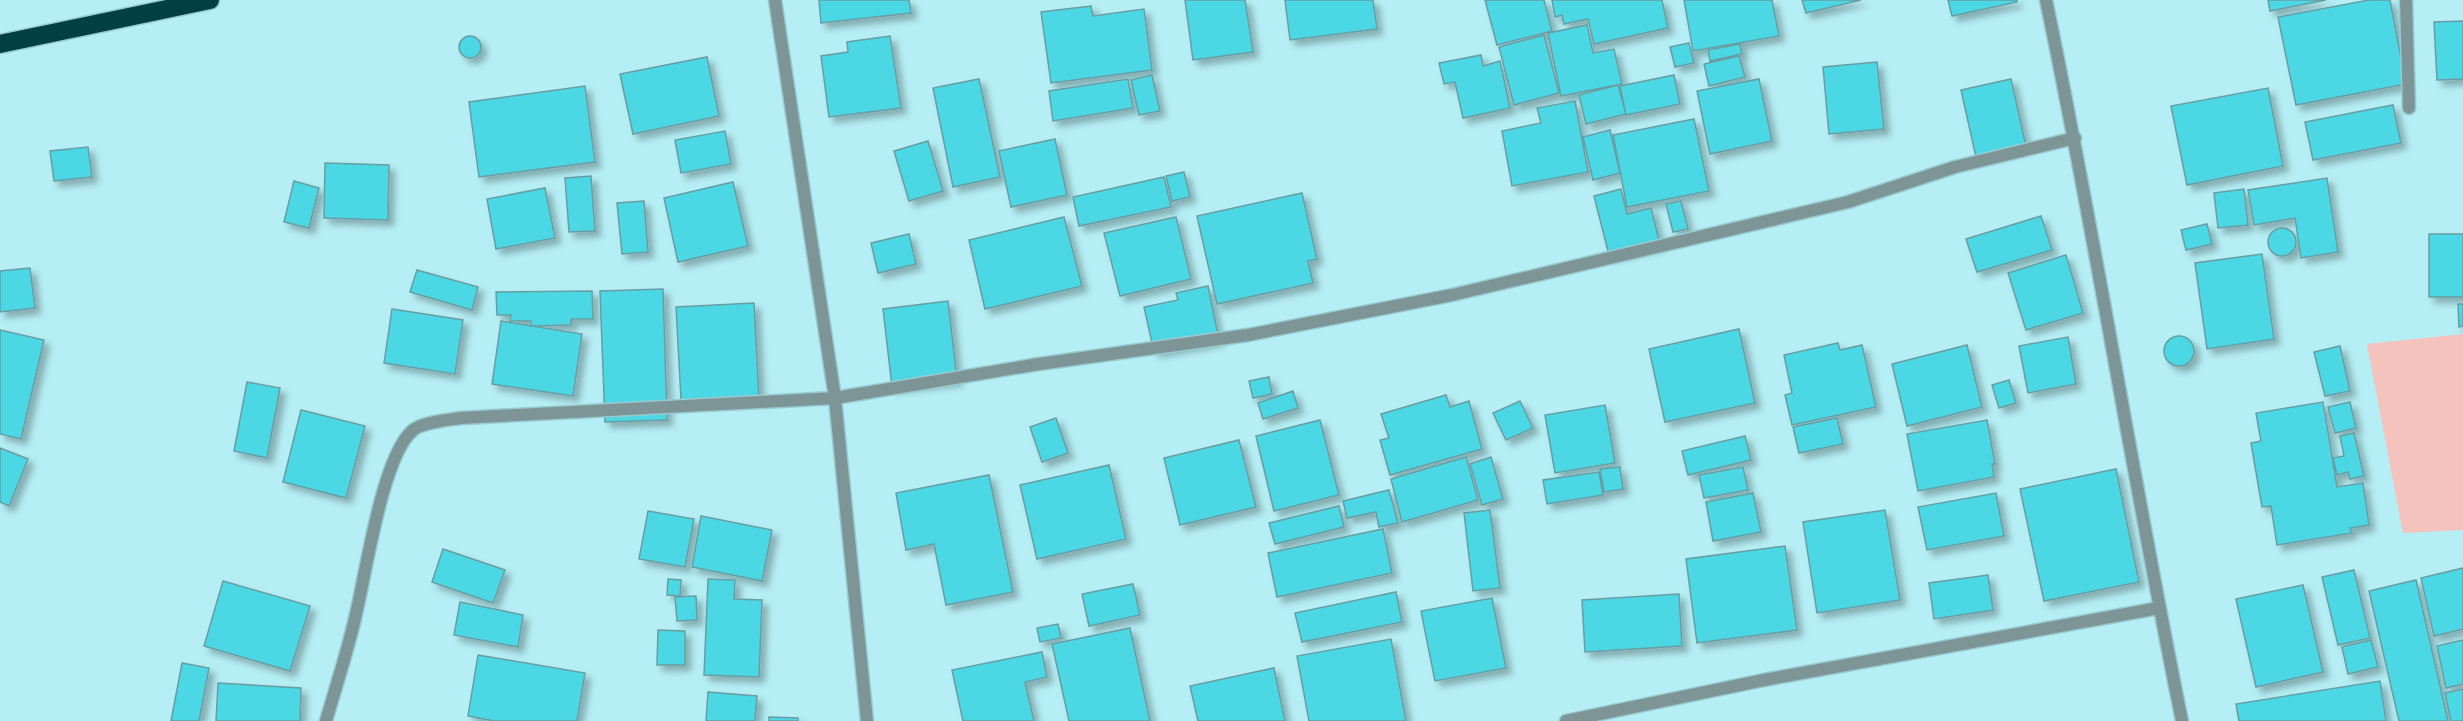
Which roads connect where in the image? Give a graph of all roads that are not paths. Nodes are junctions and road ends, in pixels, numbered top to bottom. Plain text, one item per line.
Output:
1 (210, 0) edge
2 (775, 0) edge
3 (2046, 0) edge
4 (2406, 0) edge
5 (0, 44) edge
6 (2409, 108) dead end
7 (2075, 138) junction
8 (835, 398) junction
9 (2159, 608) junction
10 (326, 721) edge
11 (867, 721) edge
12 (1566, 721) edge
13 (2181, 721) edge

1 - 5 highway
2 - 8 street
3 - 7 street
4 - 6 street
7 - 8 street
7 - 9 street
8 - 10 street
8 - 11 street
9 - 12 street
9 - 13 street

